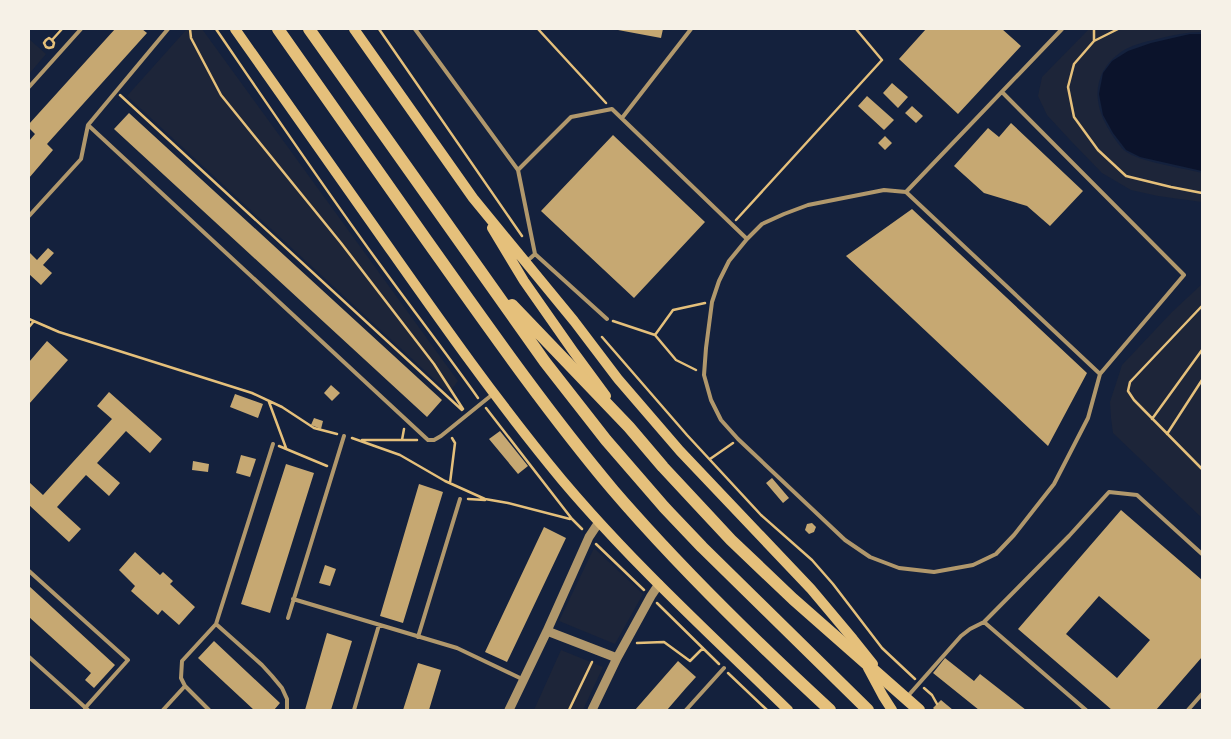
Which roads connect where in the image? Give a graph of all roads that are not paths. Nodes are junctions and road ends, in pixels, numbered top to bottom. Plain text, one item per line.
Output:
1 (81, 29) edge
2 (168, 29) edge
3 (235, 29) edge
4 (309, 29) edge
5 (354, 29) edge
6 (415, 29) edge
7 (691, 29) edge
8 (1062, 29) edge
9 (282, 34) edge
10 (29, 87) edge
11 (1002, 92) junction
12 (622, 118) junction
13 (88, 125) junction
14 (518, 170) junction
15 (906, 192) junction
16 (473, 198) junction
17 (29, 216) edge
18 (747, 239) junction
19 (534, 254) junction
20 (526, 262) junction
21 (482, 273) junction
22 (607, 319) road end
23 (1100, 374) junction
24 (493, 394) junction
25 (629, 427) junction
26 (344, 436) road end
27 (273, 444) road end
28 (460, 499) road end
29 (599, 522) junction
30 (1202, 554) edge
31 (29, 571) edge
32 (659, 584) junction
33 (293, 600) junction
34 (288, 618) dead end
35 (984, 622) junction
36 (216, 624) junction
37 (379, 625) junction
38 (547, 631) junction
39 (418, 637) junction
40 (853, 639) junction
41 (29, 657) edge
42 (617, 658) junction
43 (724, 668) dead end
44 (524, 680) junction
45 (185, 686) junction
46 (1202, 694) edge
47 (902, 702) junction
48 (86, 709) edge
49 (163, 710) edge
50 (209, 710) edge
51 (287, 710) edge
52 (354, 710) edge
53 (509, 710) edge
54 (592, 710) edge
55 (686, 710) edge
56 (788, 710) edge
57 (830, 710) edge
58 (868, 710) edge
59 (892, 710) edge
60 (910, 710) edge
61 (919, 710) edge
62 (1086, 710) edge
63 (1188, 710) edge

1 - 10 lane
2 - 13 lane
3 - 24 main road
4 - 21 main road
5 - 16 main road
6 - 14 lane
7 - 12 lane
8 - 11 lane
9 - 57 main road
11 - 15 lane
11 - 23 lane
12 - 14 lane
12 - 18 lane
13 - 17 lane
13 - 24 lane
14 - 19 lane
15 - 18 lane
15 - 23 lane
16 - 20 main road
16 - 25 main road
18 - 23 lane
19 - 20 lane
19 - 22 lane
20 - 40 main road
21 - 25 main road
21 - 58 main road
24 - 29 main road
25 - 61 main road
26 - 33 lane
27 - 36 lane
28 - 39 lane
29 - 32 main road
29 - 38 street
30 - 35 lane
31 - 48 lane
32 - 42 street
32 - 56 main road
33 - 34 lane
33 - 37 lane
35 - 47 lane
35 - 62 lane
36 - 45 lane
36 - 51 lane
37 - 39 lane
37 - 52 lane
38 - 42 street
38 - 44 street
39 - 44 lane
40 - 47 main road
40 - 59 main road
41 - 48 lane
42 - 54 street
43 - 55 lane
44 - 53 street
45 - 49 lane
45 - 50 lane
46 - 63 lane
47 - 60 main road

